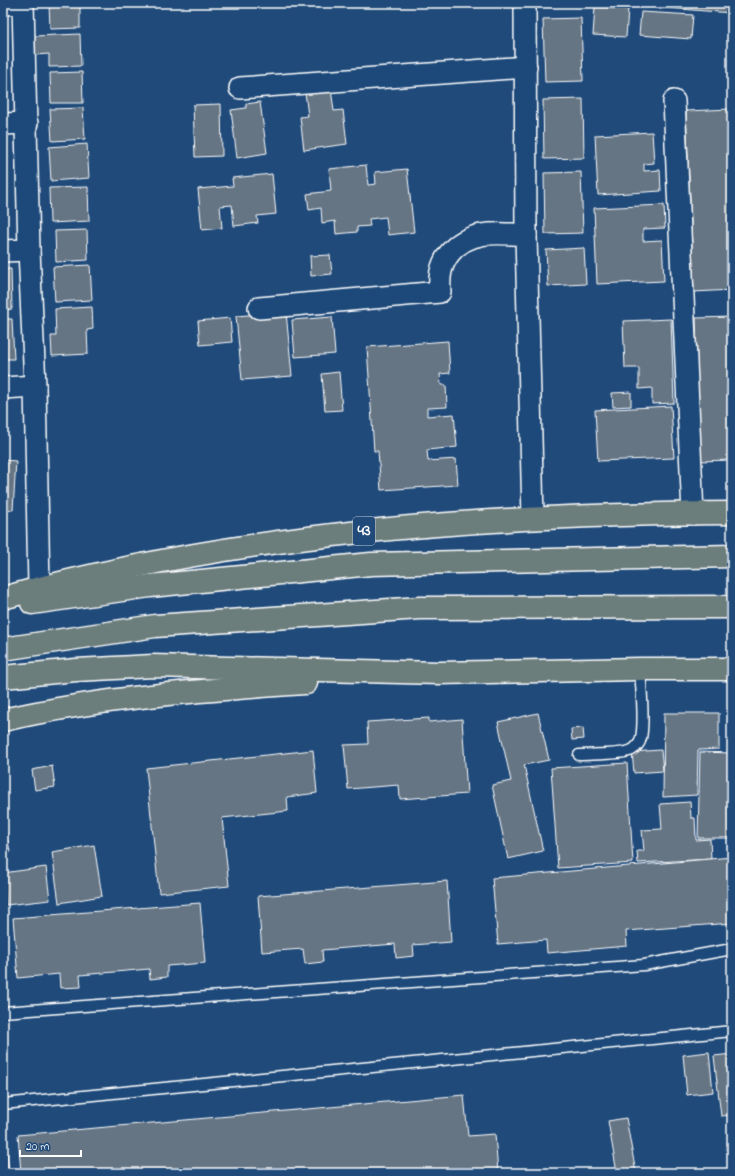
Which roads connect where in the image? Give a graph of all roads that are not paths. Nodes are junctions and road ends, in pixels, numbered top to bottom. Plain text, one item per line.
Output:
1 (23, 3) edge
2 (525, 3) edge
3 (3, 4) edge
4 (526, 67) junction
5 (240, 88) dead end
6 (674, 101) dead end
7 (27, 123) junction
8 (3, 124) edge
9 (526, 235) junction
10 (29, 250) junction
11 (3, 251) edge
12 (259, 308) dead end
13 (35, 386) junction
14 (3, 388) edge
15 (732, 513) edge
16 (694, 514) junction
17 (533, 518) junction
18 (732, 556) edge
19 (40, 588) junction
20 (3, 598) edge
21 (3, 607) edge
22 (732, 607) edge
23 (3, 648) edge
24 (640, 669) junction
25 (732, 669) edge
26 (439, 673) junction
27 (3, 677) edge
28 (3, 720) edge
29 (579, 755) dead end
30 (732, 948) edge
31 (3, 1012) edge
32 (732, 1031) edge
33 (3, 1104) edge

1 - 3 street
1 - 7 street
2 - 4 street
4 - 5 street
4 - 9 street
6 - 16 street
7 - 8 street
7 - 10 street
9 - 12 street
9 - 17 street
10 - 11 street
10 - 13 street
13 - 14 street
13 - 19 street
15 - 16 highway, 43
16 - 17 highway, 43
17 - 19 highway, 43
18 - 21 highway, 43
19 - 20 highway, 43
22 - 23 highway
24 - 25 highway
24 - 26 highway
24 - 29 lane
26 - 27 highway
26 - 28 highway
30 - 31 lane
32 - 33 lane

